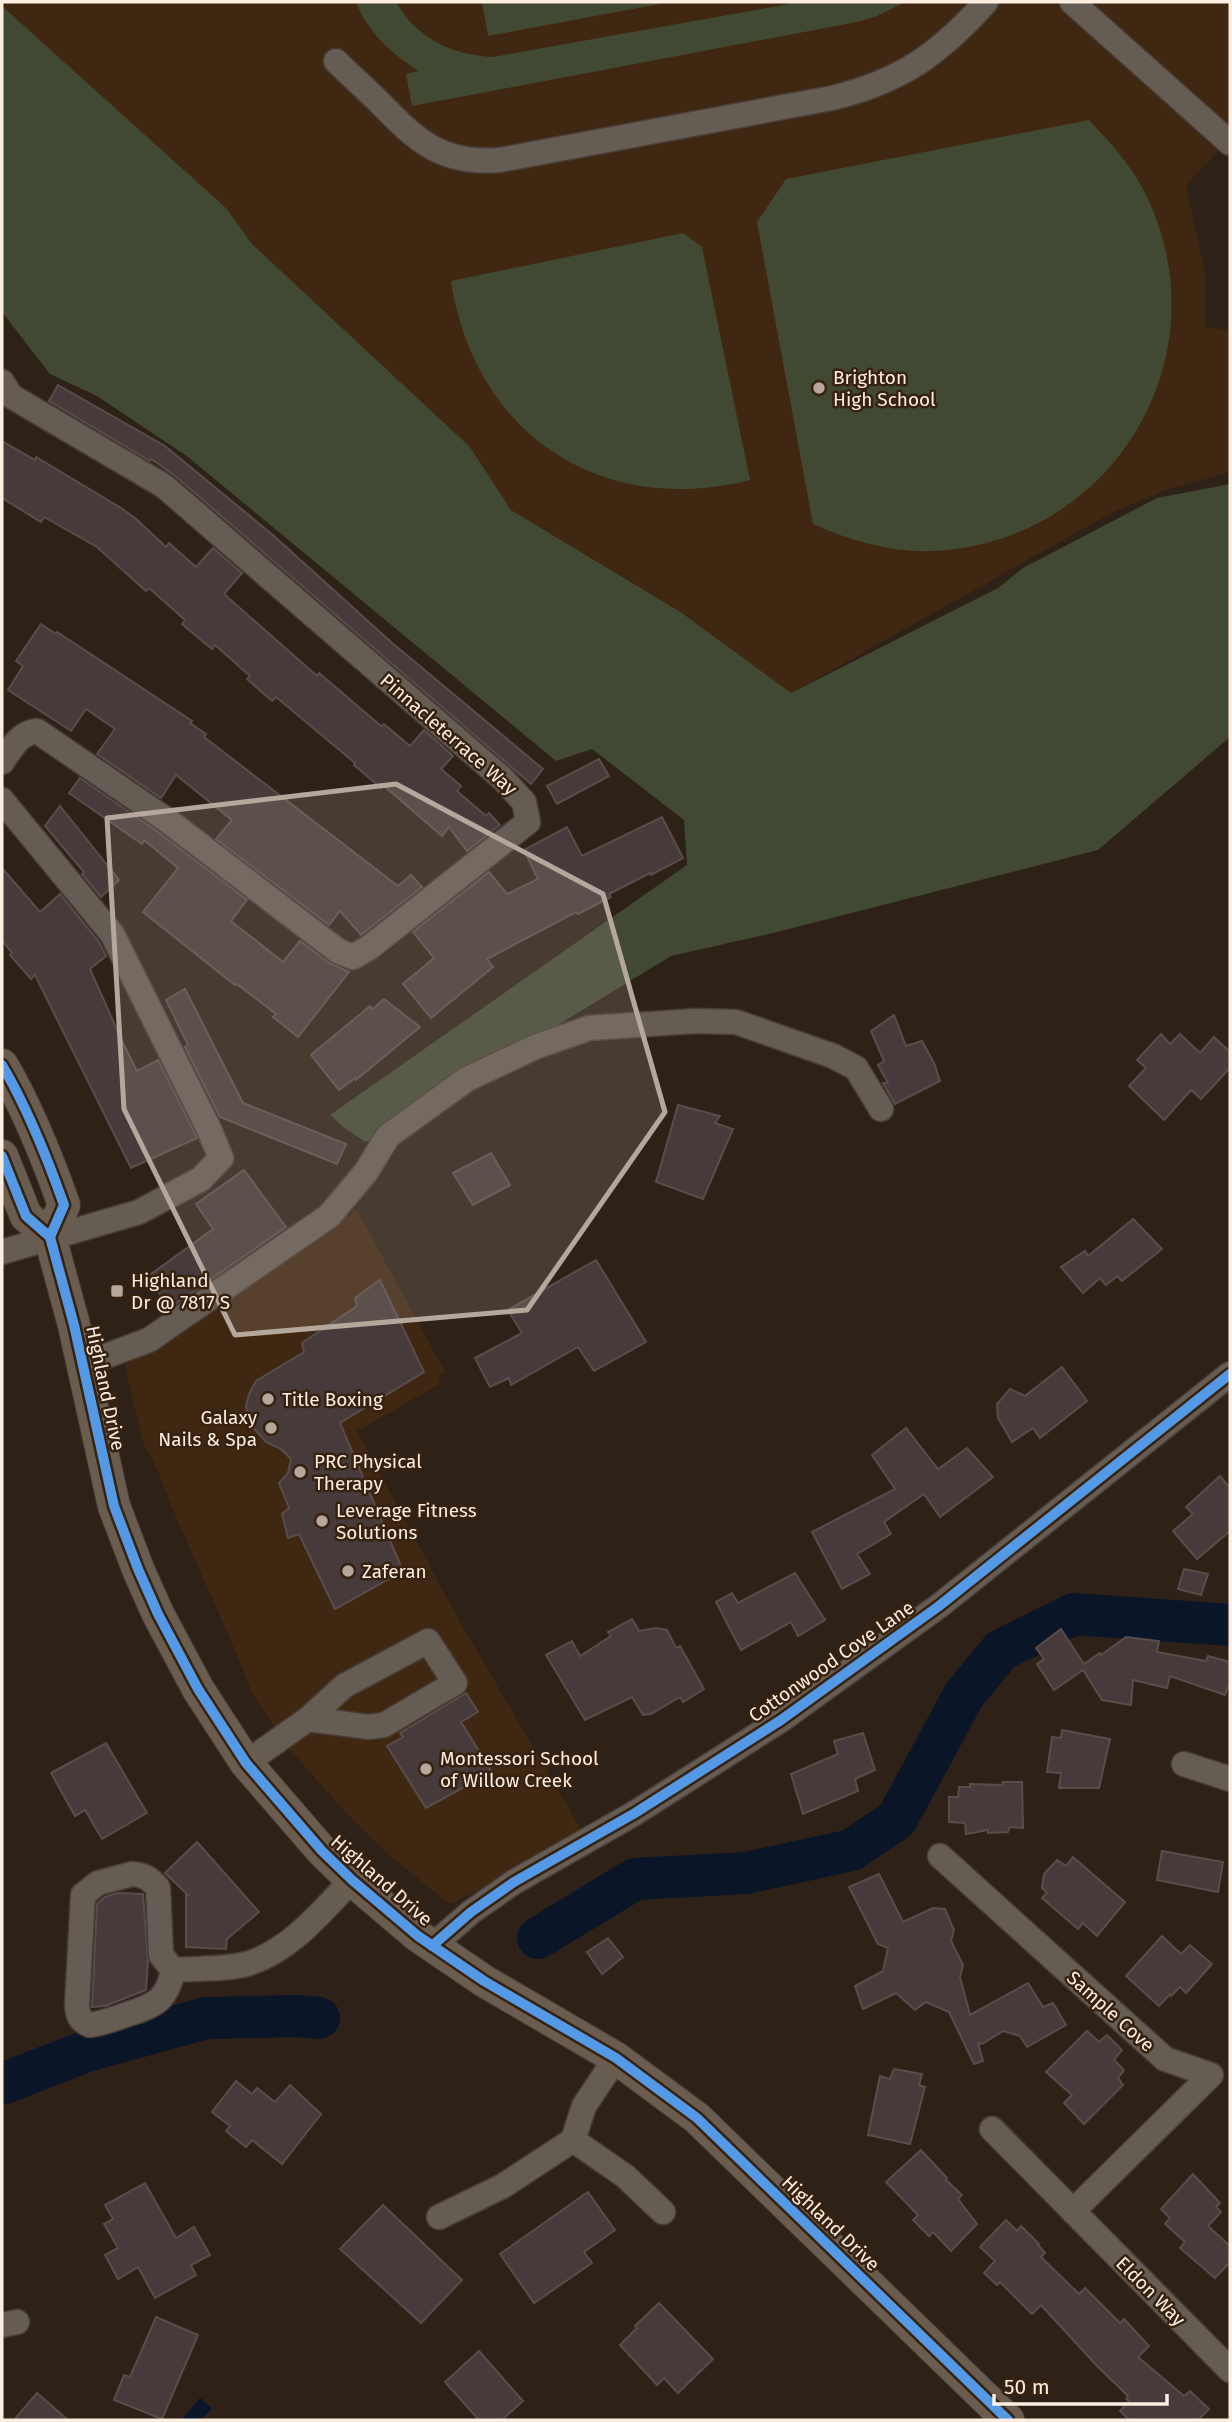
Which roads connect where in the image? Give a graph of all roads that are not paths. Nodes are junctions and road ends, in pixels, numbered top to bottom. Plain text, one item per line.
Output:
1 (986, 2) edge
2 (1072, 2) edge
3 (336, 61) dead end
4 (1230, 143) edge
5 (2, 382) edge
6 (2, 762) edge
7 (2, 800) edge
8 (2, 1065) edge
9 (881, 1109) dead end
10 (2, 1156) edge
11 (50, 1237) junction
12 (2, 1252) edge
13 (82, 1366) junction
14 (1230, 1374) edge
15 (308, 1720) junction
16 (246, 1763) junction
17 (1184, 1764) dead end
18 (1230, 1779) edge
19 (940, 1856) dead end
20 (352, 1880) junction
21 (432, 1946) junction
22 (173, 1970) junction
23 (616, 2058) junction
24 (992, 2129) dead end
25 (573, 2140) junction
26 (1073, 2211) junction
27 (663, 2212) dead end
28 (439, 2217) dead end
29 (1230, 2370) edge
30 (1009, 2420) edge

1 - 3 street
2 - 4 street
5 - 6 street, Pinnacleterrace Way
7 - 11 street
8 - 11 main road
9 - 13 street
10 - 11 main road
11 - 12 street
11 - 13 main road, Highland Drive
13 - 16 main road, Highland Drive
14 - 21 street, Cottonwood Cove Lane
15 - 15 street
15 - 16 street
16 - 20 main road, Highland Drive
17 - 18 street
19 - 26 street, Sample Cove
20 - 21 main road, Highland Drive
20 - 22 street
21 - 23 main road, Highland Drive
22 - 22 street
23 - 25 street
23 - 30 main road, Highland Drive
24 - 26 street, Eldon Way
25 - 27 street
25 - 28 street
26 - 29 street, Eldon Way

